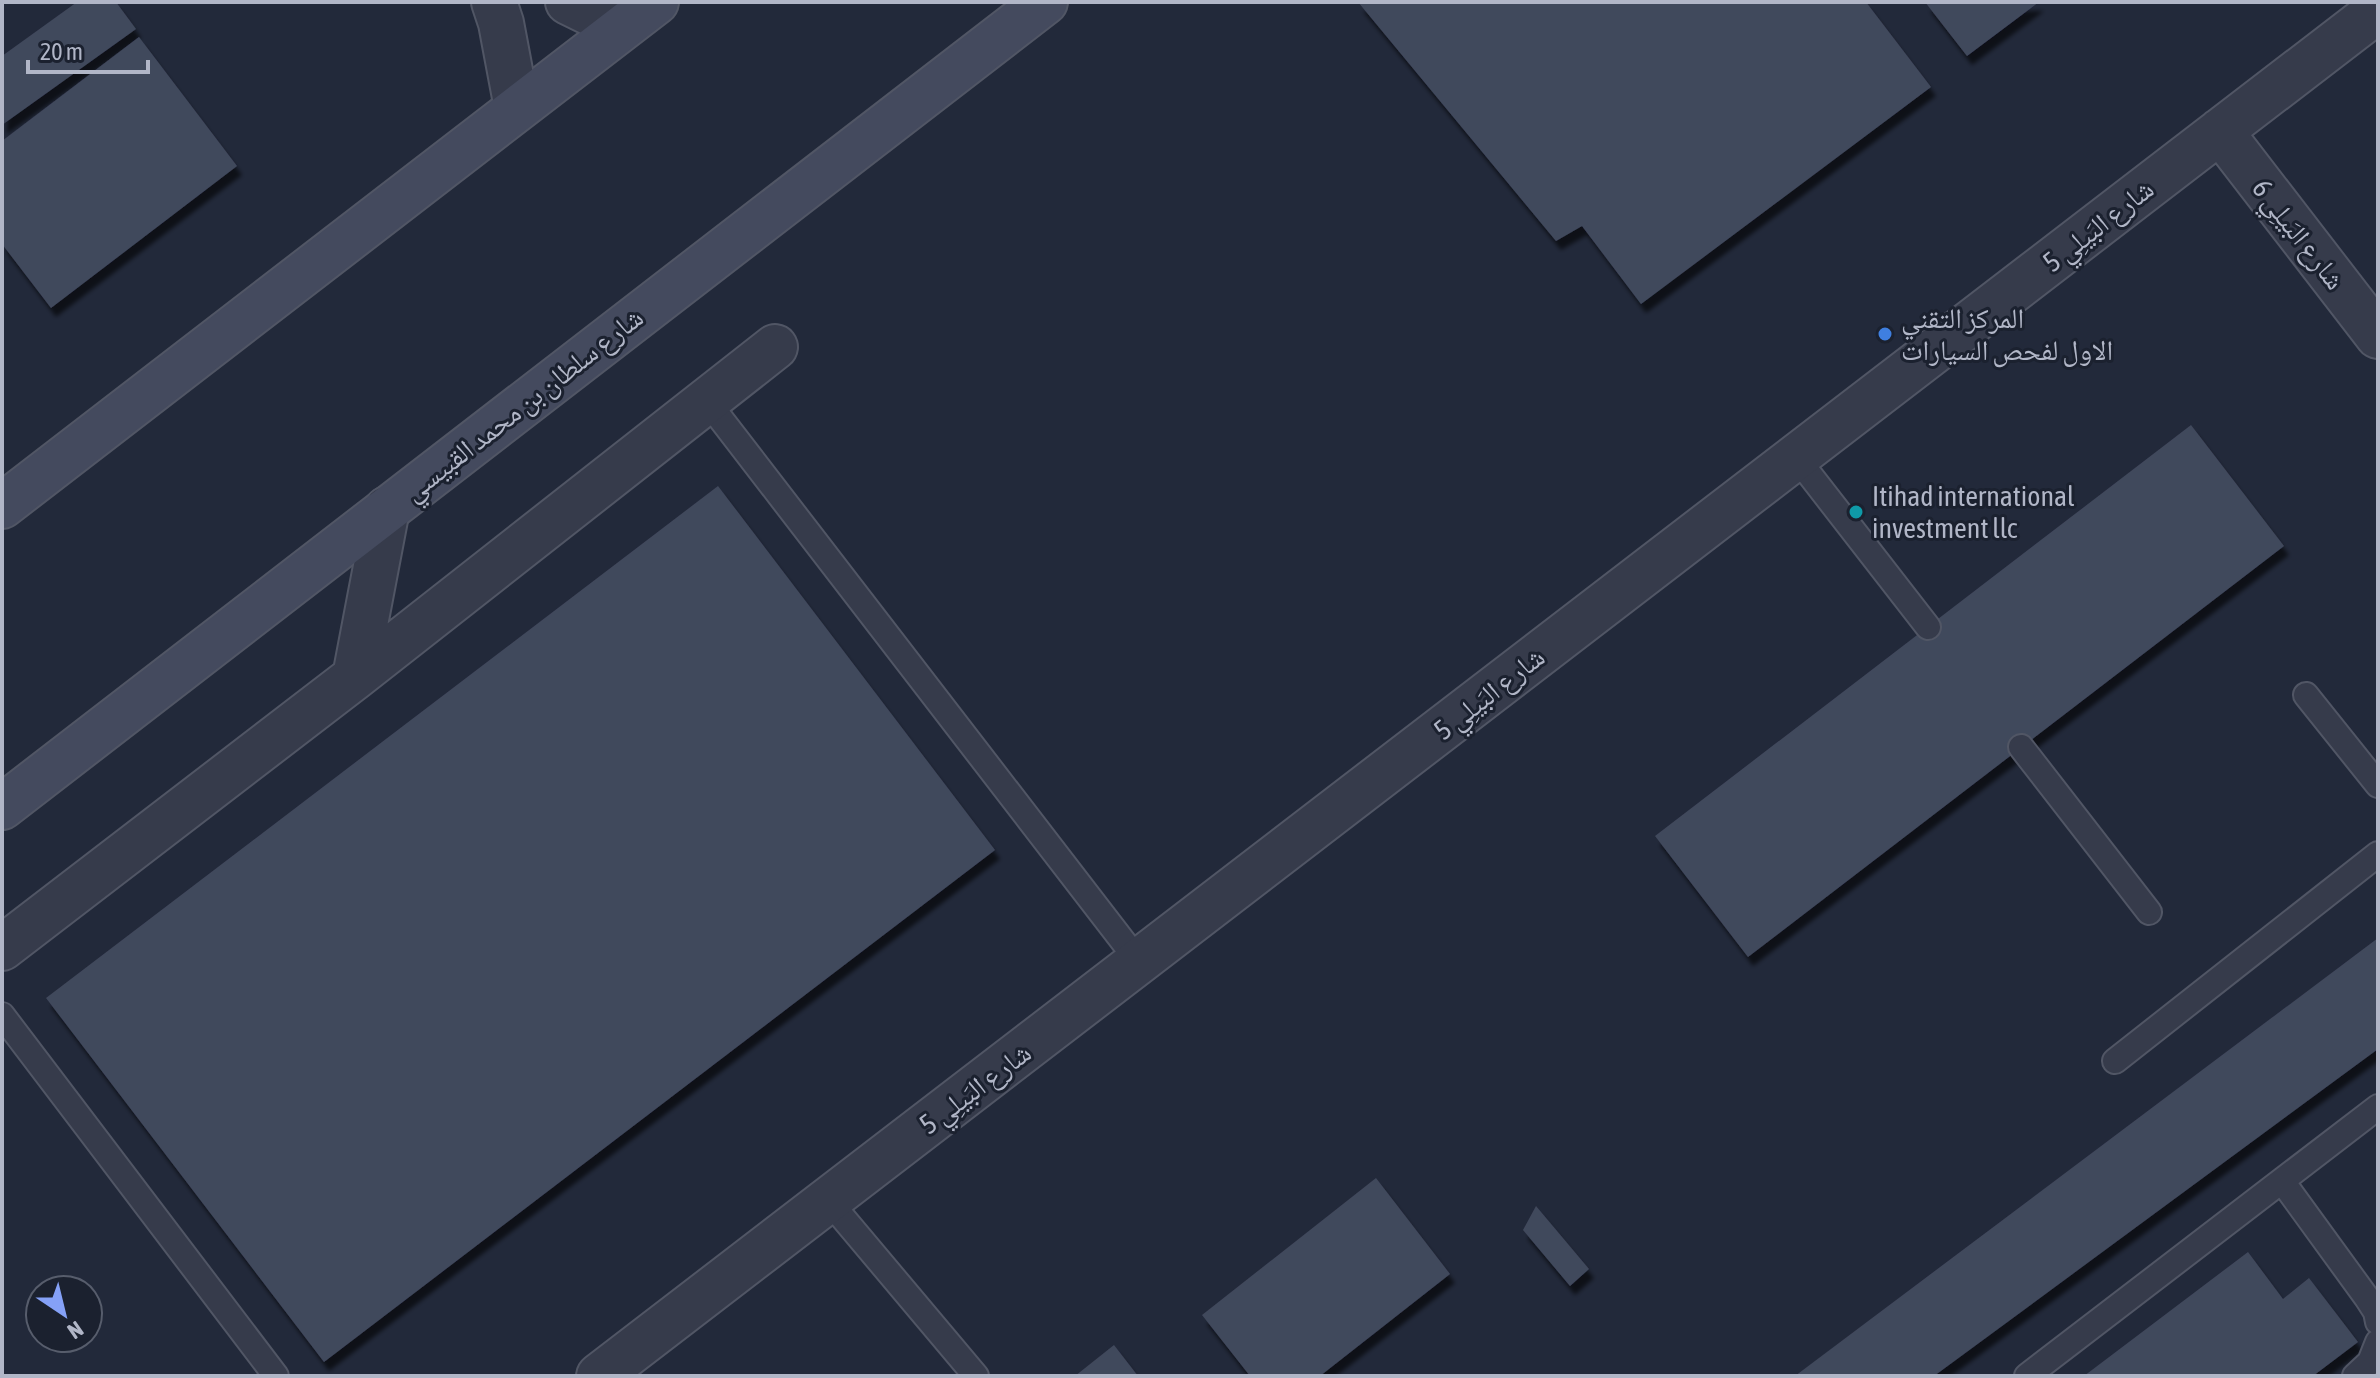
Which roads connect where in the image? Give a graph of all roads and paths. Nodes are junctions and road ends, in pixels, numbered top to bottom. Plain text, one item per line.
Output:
1 (494, 2) edge
2 (568, 2) edge
3 (656, 2) edge
4 (1045, 2) edge
5 (2378, 10) edge
6 (621, 28) junction
7 (517, 108) junction
8 (2220, 131) junction
9 (2378, 336) edge
10 (775, 347) dead end
11 (707, 401) junction
12 (1796, 457) junction
13 (2, 506) edge
14 (387, 509) junction
15 (373, 580) junction
16 (446, 605) junction
17 (1928, 627) dead end
18 (355, 677) junction
19 (2306, 695) dead end
20 (2021, 747) dead end
21 (2378, 785) edge
22 (2, 807) edge
23 (2378, 854) edge
24 (2149, 912) dead end
25 (2, 948) edge
26 (1139, 962) junction
27 (2, 1015) edge
28 (2115, 1061) dead end
29 (2378, 1107) edge
30 (2282, 1181) junction
31 (828, 1200) junction
32 (2378, 1322) edge
33 (2378, 1342) edge
34 (276, 1376) edge
35 (599, 1376) edge
36 (976, 1376) edge
37 (2027, 1376) edge
38 (2355, 1376) edge

1 - 7 street
2 - 6 street
3 - 6 main road
4 - 14 main road, شارع سلطان بن محمد القبيسي
5 - 8 street, شارع البَيلِي 5
6 - 7 main road
7 - 13 main road
8 - 9 street, شارع البَيلِي 6
8 - 12 street, شارع البَيلِي 5
10 - 11 street
11 - 16 street
11 - 26 lane
12 - 17 lane
12 - 26 street, شارع البَيلِي 5
14 - 15 street
14 - 22 main road, شارع سلطان بن محمد القبيسي
15 - 16 street
15 - 18 street
16 - 18 street
18 - 25 street
19 - 21 lane
20 - 24 lane
23 - 28 lane
26 - 31 street, شارع البَيلِي 5
27 - 34 lane
29 - 30 lane
30 - 32 lane
30 - 37 lane
31 - 35 street, شارع البَيلِي 5
31 - 36 lane
33 - 38 lane

